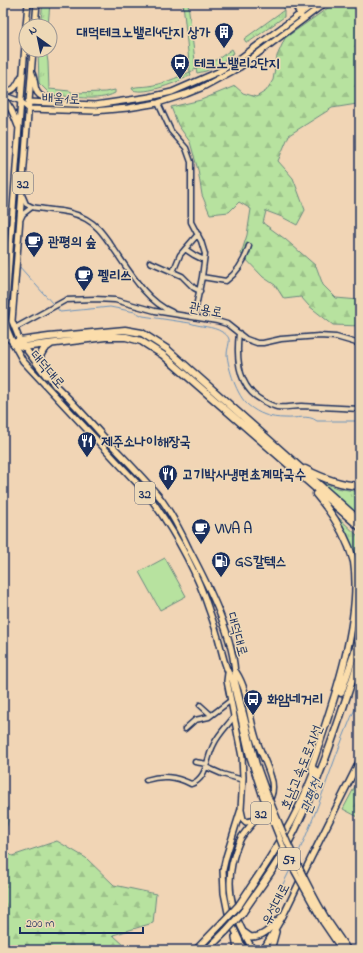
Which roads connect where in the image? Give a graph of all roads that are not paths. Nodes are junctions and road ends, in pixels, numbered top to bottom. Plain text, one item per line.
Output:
1 (28, 3) edge
2 (37, 3) edge
3 (294, 3) edge
4 (315, 3) edge
5 (325, 3) edge
6 (301, 17) junction
7 (27, 18) edge
8 (36, 18) edge
9 (24, 58) edge
10 (33, 58) edge
11 (23, 72) junction
12 (32, 72) junction
13 (3, 92) edge
14 (3, 96) edge
15 (3, 99) edge
16 (20, 101) junction
17 (29, 102) junction
18 (158, 103) junction
19 (61, 104) junction
20 (29, 109) junction
21 (19, 127) junction
22 (22, 191) junction
23 (32, 207) junction
24 (20, 221) junction
25 (198, 234) junction
26 (250, 246) dead end
27 (185, 249) junction
28 (204, 260) junction
29 (150, 262) dead end
30 (173, 272) junction
31 (202, 277) junction
32 (200, 290) junction
33 (158, 304) junction
34 (156, 310) junction
35 (180, 315) junction
36 (194, 317) junction
37 (15, 328) junction
38 (239, 333) junction
39 (3, 334) edge
40 (13, 343) junction
41 (21, 344) junction
42 (52, 344) junction
43 (360, 344) edge
44 (55, 385) junction
45 (360, 409) edge
46 (292, 461) junction
47 (302, 477) junction
48 (360, 486) edge
49 (360, 521) edge
50 (360, 527) edge
51 (360, 636) edge
52 (360, 656) edge
53 (236, 671) junction
54 (228, 673) junction
55 (230, 701) junction
56 (200, 705) dead end
57 (211, 715) junction
58 (233, 718) junction
59 (185, 729) dead end
60 (360, 760) edge
61 (195, 762) dead end
62 (207, 765) junction
63 (313, 773) junction
64 (146, 780) dead end
65 (243, 780) junction
66 (264, 792) junction
67 (241, 809) junction
68 (256, 820) junction
69 (285, 912) junction
70 (324, 920) junction
71 (277, 927) junction
72 (241, 929) junction
73 (234, 932) junction
74 (245, 936) junction
75 (196, 950) edge
76 (207, 950) edge
77 (237, 950) edge
78 (244, 950) edge
79 (253, 950) edge
80 (263, 950) edge
81 (271, 950) edge
82 (342, 950) edge
83 (348, 950) edge

1 - 7 main road
2 - 8 main road
3 - 6 main road
4 - 6 main road, 배울1로
5 - 6 main road, 배울1로
6 - 18 main road, 배울1로
6 - 19 main road, 배울1로
9 - 11 main road, 대덕대로 / 32
10 - 12 main road, 대덕대로 / 32
11 - 13 main road
11 - 16 main road, 대덕대로 / 32
12 - 17 main road, 대덕대로 / 32
12 - 19 main road
14 - 16 street
15 - 21 main road
16 - 17 main road, 배울1로
16 - 20 main road, 배울1로
16 - 21 main road, 대덕대로 / 32
17 - 19 main road, 배울1로
17 - 20 main road, 대덕대로 / 32
18 - 20 main road, 배울1로
18 - 25 street
20 - 22 main road, 대덕대로 / 32
21 - 40 main road, 대덕대로 / 32
22 - 23 street
22 - 24 main road, 대덕대로 / 32
23 - 24 street
23 - 33 street
24 - 37 main road, 대덕대로 / 32
25 - 27 street
25 - 28 street
26 - 31 street
27 - 28 street
27 - 30 street
28 - 31 street
29 - 30 street
30 - 32 street
31 - 32 street
32 - 36 street
33 - 34 street
33 - 35 street
34 - 35 street, 관용로
34 - 37 street, 관용로
35 - 36 street, 관용로
36 - 38 street, 관용로
37 - 41 main road, 대덕대로 / 32
38 - 43 street, 관용로
38 - 45 street
39 - 40 street
40 - 41 highway
40 - 54 main road, 대덕대로 / 32
41 - 42 highway
41 - 44 main road, 대덕대로 / 32
41 - 46 highway
42 - 44 highway
42 - 47 highway
44 - 53 main road, 대덕대로 / 32
46 - 48 highway
46 - 49 highway
47 - 50 highway
47 - 63 highway
51 - 63 highway, 호남고속도로지선
52 - 76 highway, 호남고속도로지선, bridge
53 - 66 main road, 대덕대로 / 57
53 - 68 main road, 대덕대로 / 32
54 - 55 main road, 대덕대로 / 32
54 - 66 main road, 대덕대로 / 57
55 - 57 street
55 - 58 main road, 대덕대로 / 32
56 - 57 street
57 - 59 street
58 - 62 street
58 - 65 main road, 대덕대로 / 32
60 - 69 main road, 유성대로
61 - 62 street
62 - 64 street
62 - 65 street
63 - 75 highway, 호남고속도로지선, bridge
65 - 67 main road, 대덕대로 / 32
66 - 70 main road, 57, bridge
67 - 68 main road
67 - 73 main road, 대덕대로 / 32
68 - 72 main road, 대덕대로 / 32
69 - 71 main road, 유성대로
69 - 72 main road
70 - 82 main road, 57
70 - 83 main road, 57
71 - 80 main road, 유성대로
71 - 81 main road
72 - 74 main road, 대덕대로 / 32
73 - 74 main road
73 - 77 main road, 32
73 - 78 main road, 대덕대로
74 - 79 main road, 대덕대로 / 32

